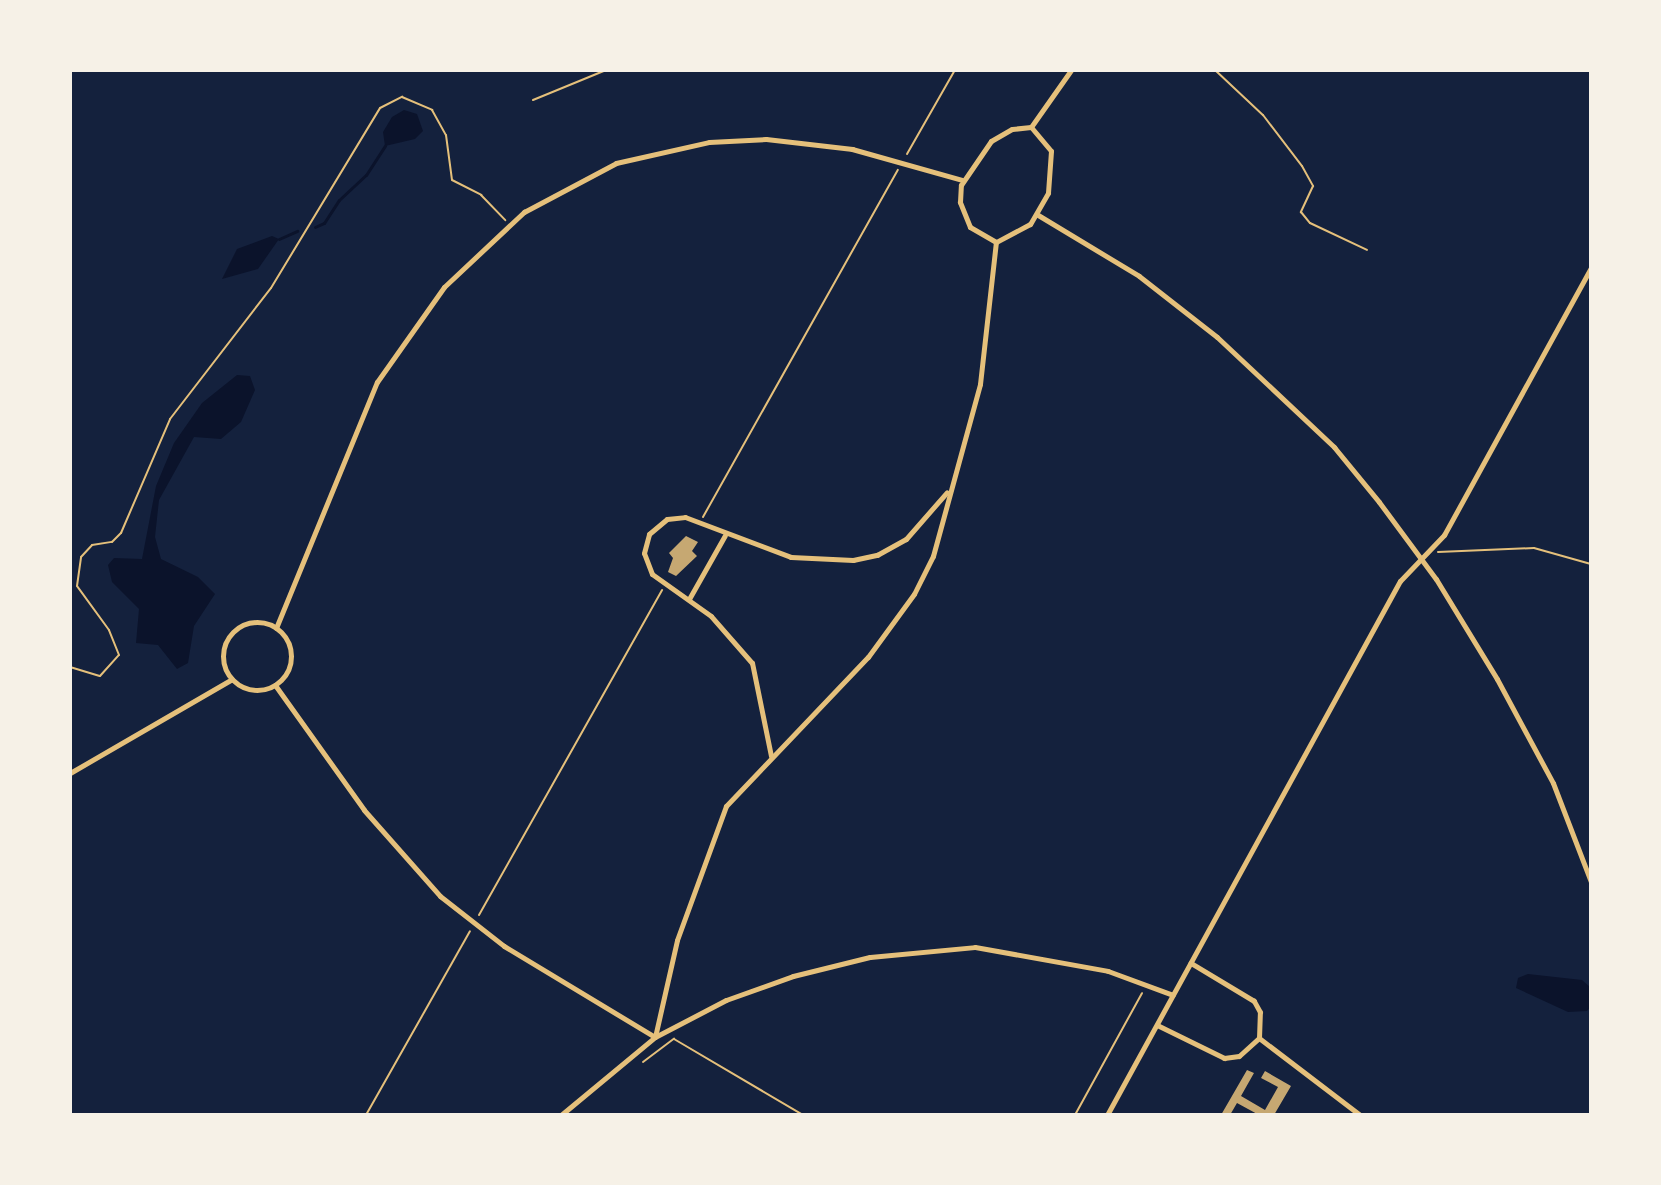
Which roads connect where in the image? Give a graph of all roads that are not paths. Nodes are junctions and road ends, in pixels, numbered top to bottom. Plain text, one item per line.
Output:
1 (1071, 70) edge
2 (1031, 127) junction
3 (962, 180) junction
4 (1038, 215) junction
5 (996, 242) junction
6 (1591, 268) edge
7 (952, 485) junction
8 (725, 535) junction
9 (1421, 558) junction
10 (689, 599) junction
11 (276, 628) junction
12 (232, 679) junction
13 (275, 685) junction
14 (771, 756) junction
15 (70, 773) edge
16 (1591, 882) edge
17 (1190, 963) junction
18 (1173, 995) junction
19 (1157, 1025) junction
20 (655, 1037) junction
21 (1259, 1038) junction
22 (561, 1115) edge
23 (1107, 1115) edge
24 (1360, 1115) edge

1 - 2 street
2 - 3 street
2 - 4 street
3 - 5 street
3 - 11 street
4 - 5 street
4 - 9 street
5 - 7 street
6 - 9 street
7 - 8 street
7 - 14 street
8 - 10 street
8 - 10 street
9 - 16 street
9 - 17 street
10 - 14 street
11 - 12 street
11 - 13 street
12 - 13 street
12 - 15 street
13 - 20 street
14 - 20 street
17 - 18 street
17 - 21 street
18 - 19 street
18 - 20 street
19 - 21 street
19 - 23 street
20 - 22 street
21 - 24 street

